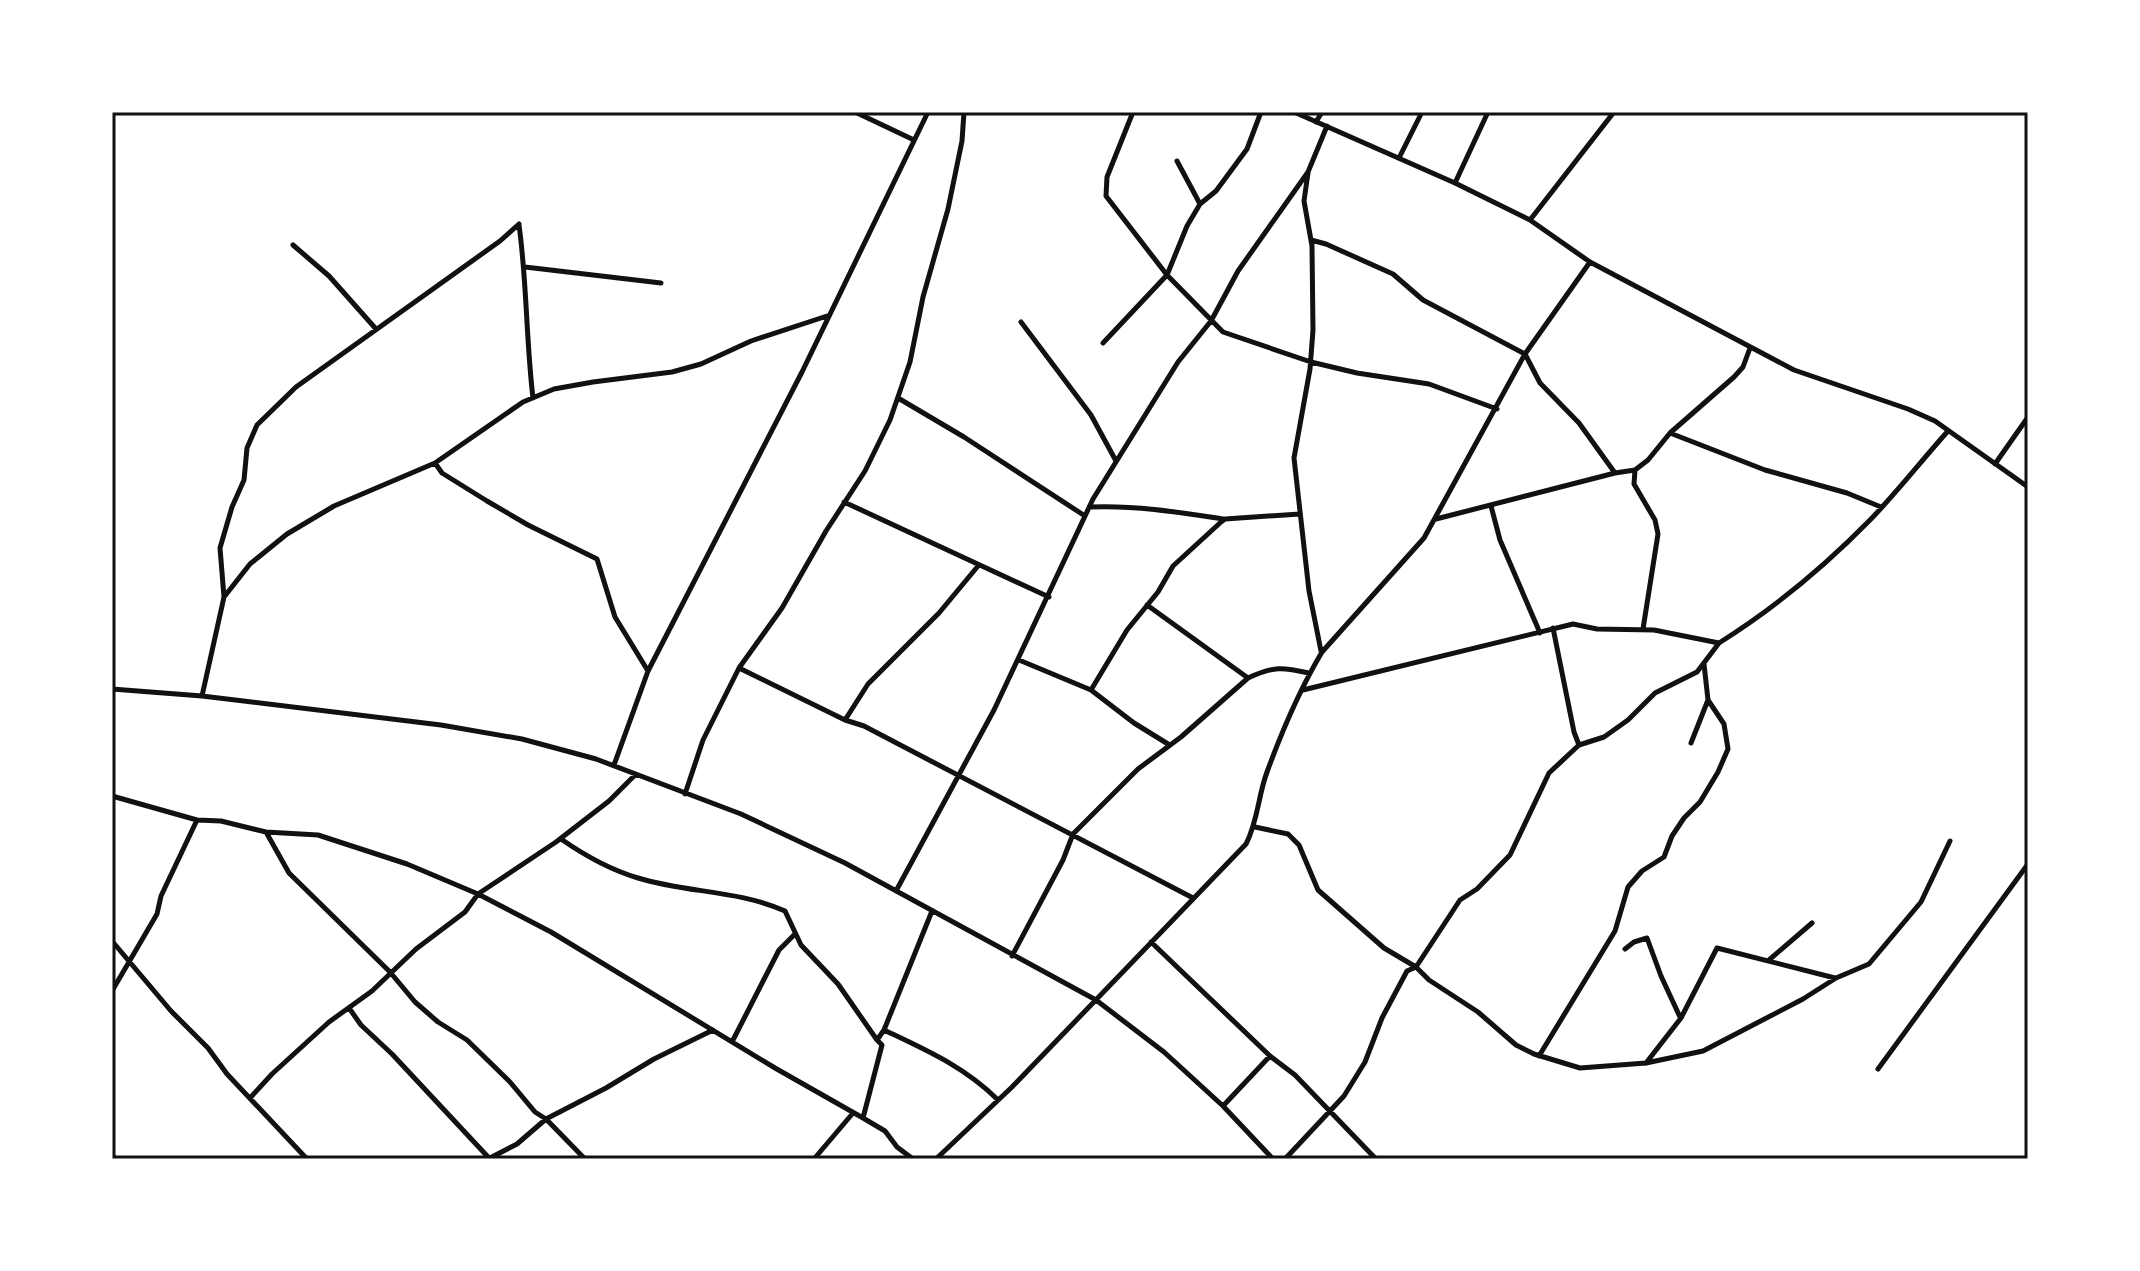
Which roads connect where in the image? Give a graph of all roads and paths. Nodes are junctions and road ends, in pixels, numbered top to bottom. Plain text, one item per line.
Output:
1 (855, 112) edge
2 (928, 112) edge
3 (964, 112) edge
4 (1133, 112) edge
5 (1261, 112) edge
6 (1294, 112) edge
7 (1322, 112) edge
8 (1422, 112) edge
9 (1488, 112) edge
10 (1614, 112) edge
11 (1316, 122) junction
12 (1327, 126) junction
13 (914, 140) junction
14 (1399, 158) junction
15 (1177, 161) dead end
16 (1308, 172) junction
17 (1455, 183) junction
18 (1200, 204) junction
19 (1530, 220) junction
20 (1311, 240) junction
21 (293, 245) dead end
22 (1590, 262) junction
23 (525, 267) junction
24 (1167, 275) junction
25 (661, 283) dead end
26 (827, 316) junction
27 (1211, 321) junction
28 (1021, 322) dead end
29 (376, 329) junction
30 (1103, 343) dead end
31 (1750, 348) junction
32 (1525, 354) junction
33 (1311, 362) junction
34 (533, 398) junction
35 (898, 398) junction
36 (1497, 409) junction
37 (2028, 417) edge
38 (1948, 431) junction
39 (1670, 433) junction
40 (1116, 461) junction
41 (435, 463) junction
42 (1995, 464) junction
43 (1635, 470) junction
44 (1615, 473) junction
45 (2028, 487) edge
46 (844, 502) junction
47 (1491, 506) junction
48 (1089, 507) junction
49 (1881, 507) junction
50 (1300, 514) junction
51 (1085, 516) junction
52 (1225, 519) junction
53 (1436, 519) junction
54 (978, 566) junction
55 (224, 597) junction
56 (1049, 597) junction
57 (1147, 605) junction
58 (1553, 628) junction
59 (1643, 629) junction
60 (1540, 633) junction
61 (1719, 643) junction
62 (1322, 652) junction
63 (1019, 660) junction
64 (1704, 663) junction
65 (739, 668) junction
66 (648, 671) junction
67 (1309, 673) junction
68 (1248, 678) junction
69 (112, 689) edge
70 (1091, 690) junction
71 (1302, 691) junction
72 (202, 696) junction
73 (1708, 700) junction
74 (845, 720) junction
75 (1691, 743) dead end
76 (1168, 744) junction
77 (1579, 745) junction
78 (614, 765) junction
79 (635, 775) junction
80 (957, 777) junction
81 (685, 794) junction
82 (112, 796) edge
83 (197, 820) junction
84 (1255, 827) junction
85 (266, 832) junction
86 (1073, 834) junction
87 (561, 839) junction
88 (1950, 841) dead end
89 (2028, 864) edge
90 (896, 891) junction
91 (478, 894) junction
92 (1193, 898) junction
93 (932, 911) junction
94 (1812, 923) dead end
95 (795, 934) junction
96 (112, 941) edge
97 (1151, 942) junction
98 (1625, 949) dead end
99 (1012, 956) junction
100 (130, 961) junction
101 (1768, 961) junction
102 (1416, 967) junction
103 (390, 972) junction
104 (1836, 978) junction
105 (112, 991) edge
106 (1096, 1000) junction
107 (349, 1008) junction
108 (1681, 1018) junction
109 (713, 1030) junction
110 (884, 1030) junction
111 (877, 1040) junction
112 (732, 1042) junction
113 (1270, 1056) junction
114 (1539, 1056) junction
115 (1646, 1063) junction
116 (1878, 1069) dead end
117 (250, 1098) junction
118 (998, 1100) junction
119 (1223, 1106) junction
120 (1329, 1112) junction
121 (853, 1113) junction
122 (863, 1118) junction
123 (546, 1119) junction
124 (489, 1158) edge
125 (307, 1159) edge
126 (585, 1159) edge
127 (814, 1159) edge
128 (913, 1159) edge
129 (936, 1159) edge
130 (1273, 1159) edge
131 (1285, 1159) edge
132 (1376, 1159) edge

1 - 13 street
2 - 13 street
3 - 35 street
4 - 24 street
5 - 18 street
6 - 11 street
7 - 11 street
8 - 14 street
9 - 17 street
10 - 19 street
11 - 12 street
12 - 14 street
12 - 16 street
13 - 26 street
14 - 17 street
15 - 18 street
16 - 20 street
16 - 27 street
17 - 19 street
18 - 24 street
19 - 22 street
20 - 32 street
20 - 33 street
21 - 29 street
22 - 31 street
22 - 32 street
23 - 25 street
23 - 29 street
23 - 34 street
24 - 27 street
24 - 30 street
26 - 34 street
26 - 66 street
27 - 33 street
27 - 40 street
28 - 40 street
29 - 55 street
31 - 38 street
31 - 39 street
32 - 36 street
32 - 44 street
33 - 36 street
33 - 50 street
34 - 41 street
35 - 46 street
35 - 51 street
36 - 53 street
37 - 42 street
38 - 42 street
38 - 49 street
39 - 43 street
39 - 49 street
40 - 48 street
41 - 55 street
41 - 66 street
42 - 45 street
43 - 44 street
43 - 59 street
44 - 47 street
46 - 54 street
46 - 65 street
47 - 53 street
47 - 60 street
48 - 51 street
48 - 52 street
49 - 61 street
50 - 52 street
50 - 62 street
51 - 56 street
52 - 57 street
53 - 62 street
54 - 56 street
54 - 74 street
55 - 72 street
56 - 63 street
57 - 68 street
57 - 70 street
58 - 59 street
58 - 60 street
58 - 77 street
59 - 61 street
60 - 71 street
61 - 64 street
62 - 67 street
63 - 70 street
63 - 80 street
64 - 73 street
64 - 77 street
65 - 74 street
65 - 81 street
66 - 78 street
67 - 68 street
67 - 71 street
68 - 76 street
69 - 72 street
70 - 76 street
71 - 84 street
72 - 78 street
73 - 75 street
73 - 114 street
74 - 80 street
76 - 86 street
77 - 102 street
78 - 79 street
79 - 81 street
79 - 87 street
80 - 86 street
80 - 90 street
81 - 90 street
82 - 83 street
83 - 85 street
83 - 100 street
84 - 92 street
84 - 102 street
85 - 91 street
85 - 103 street
86 - 92 street
86 - 99 street
87 - 91 street
87 - 95 street
88 - 104 street
89 - 116 street
90 - 93 street
91 - 103 street
91 - 109 street
92 - 97 street
93 - 99 street
93 - 110 street
94 - 101 street
95 - 111 street
95 - 112 street
96 - 100 street
97 - 106 street
97 - 113 street
98 - 108 street
99 - 106 street
100 - 105 street
100 - 117 street
101 - 104 street
101 - 108 street
102 - 114 street
102 - 120 street
103 - 107 street
103 - 123 street
104 - 115 street
106 - 118 street
106 - 119 street
107 - 117 street
107 - 124 street
108 - 115 street
109 - 112 street
109 - 123 street
110 - 111 street
110 - 118 street
111 - 122 street
112 - 121 street
113 - 119 street
113 - 120 street
114 - 115 street
117 - 125 street
118 - 129 street
119 - 130 street
120 - 131 street
120 - 132 street
121 - 122 street
121 - 127 street
122 - 128 street
123 - 124 street
123 - 126 street

